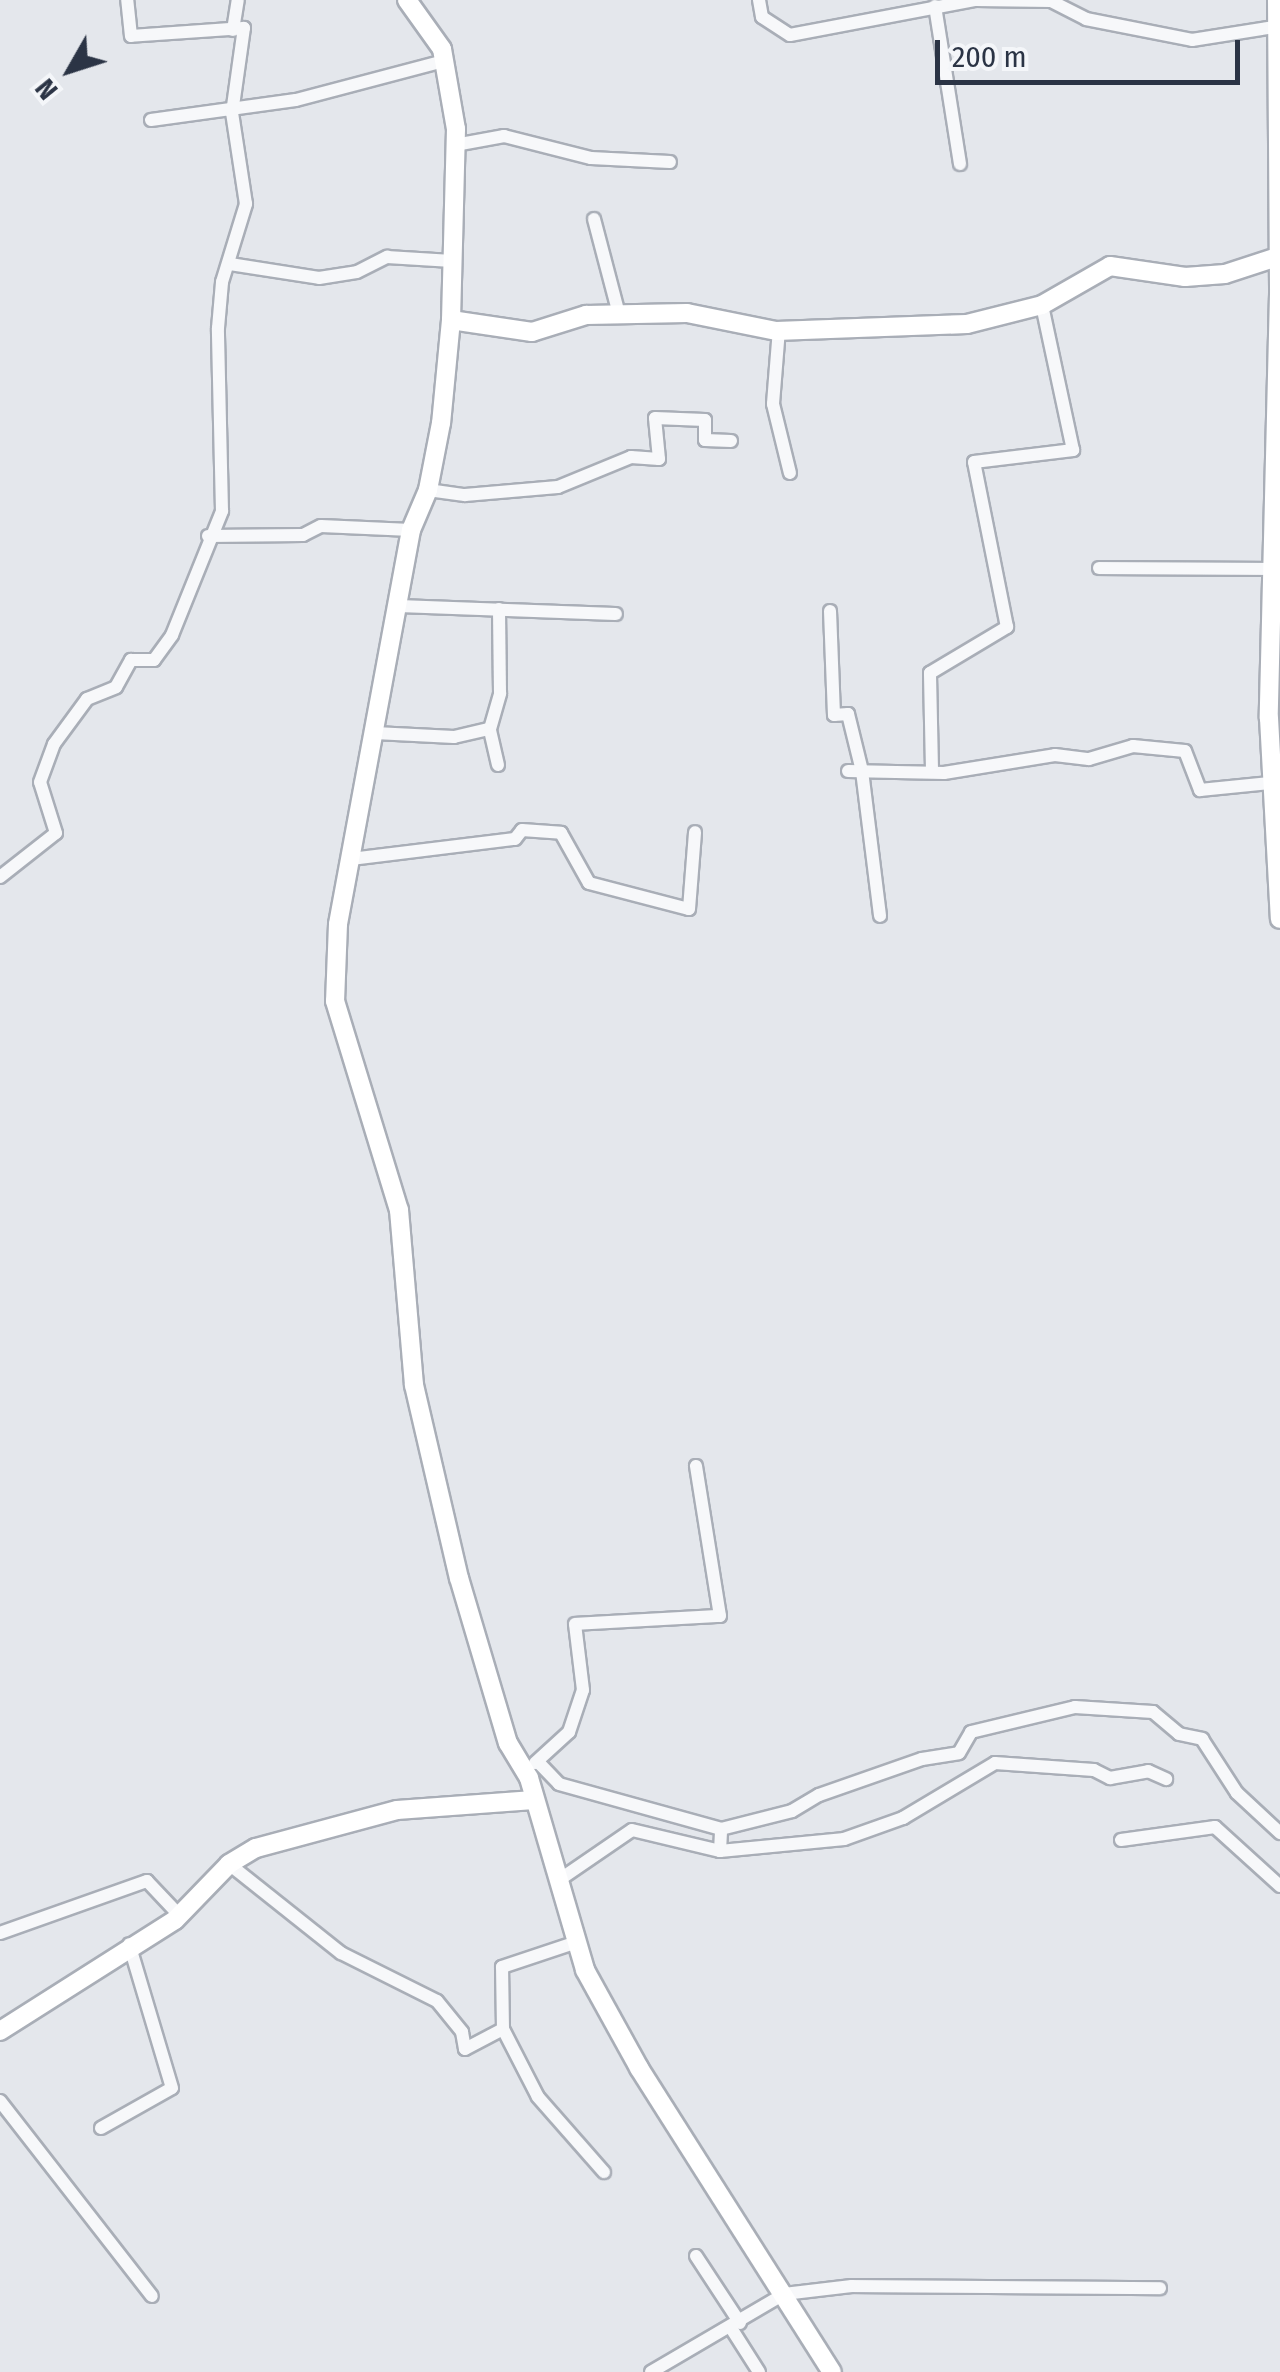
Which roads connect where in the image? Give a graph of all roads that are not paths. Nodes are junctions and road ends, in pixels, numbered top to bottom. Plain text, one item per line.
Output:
1 (128, 0) edge
2 (238, 0) edge
3 (407, 0) edge
4 (759, 0) edge
5 (1278, 0) edge
6 (934, 6) junction
7 (1278, 26) edge
8 (233, 30) junction
9 (440, 62) junction
10 (232, 112) junction
11 (152, 120) dead end
12 (455, 145) junction
13 (670, 162) dead end
14 (960, 164) dead end
15 (594, 218) dead end
16 (1278, 256) edge
17 (452, 261) junction
18 (230, 264) junction
19 (1042, 305) junction
20 (620, 314) junction
21 (450, 320) junction
22 (778, 329) junction
23 (731, 441) dead end
24 (1277, 443) edge
25 (790, 473) dead end
26 (428, 490) junction
27 (411, 530) junction
28 (208, 536) junction
29 (1098, 568) dead end
30 (1274, 569) junction
31 (398, 606) junction
32 (499, 609) junction
33 (830, 612) dead end
34 (616, 614) dead end
35 (1274, 719) edge
36 (490, 729) junction
37 (376, 733) junction
38 (498, 765) dead end
39 (932, 770) junction
40 (855, 771) junction
41 (1270, 783) junction
42 (695, 832) dead end
43 (351, 859) junction
44 (0, 878) edge
45 (880, 916) dead end
46 (1280, 918) edge
47 (696, 1466) dead end
48 (530, 1769) junction
49 (1166, 1780) dead end
50 (534, 1800) junction
51 (721, 1829) junction
52 (1280, 1834) edge
53 (1121, 1840) dead end
54 (720, 1850) junction
55 (229, 1864) junction
56 (559, 1880) junction
57 (1280, 1886) edge
58 (180, 1916) junction
59 (0, 1933) edge
60 (577, 1942) junction
61 (129, 1944) junction
62 (504, 2030) junction
63 (0, 2031) edge
64 (0, 2101) edge
65 (102, 2128) dead end
66 (604, 2172) dead end
67 (696, 2256) dead end
68 (1160, 2288) dead end
69 (784, 2294) junction
70 (152, 2296) dead end
71 (736, 2326) junction
72 (651, 2372) edge
73 (758, 2372) edge
74 (832, 2372) edge

1 - 8 street
2 - 8 street
3 - 9 street
4 - 6 street
5 - 7 street
6 - 7 street
6 - 14 street
7 - 16 street
8 - 10 street
9 - 10 street
9 - 12 street
10 - 11 street
10 - 18 street
12 - 13 street
12 - 17 street
15 - 20 street
16 - 19 street
16 - 24 street
17 - 18 street
17 - 21 street
18 - 28 street
19 - 22 street
19 - 39 street
20 - 21 street
20 - 22 street
21 - 26 street
22 - 25 street
23 - 26 street
24 - 30 street
26 - 27 street
27 - 28 street
27 - 31 street
28 - 44 street
29 - 30 street
30 - 35 street
31 - 32 street
31 - 37 street
32 - 34 street
32 - 36 street
33 - 40 street
35 - 41 street
36 - 37 street
36 - 38 street
37 - 43 street
39 - 40 street
39 - 41 street
40 - 45 street
41 - 46 street
42 - 43 street
43 - 48 street
47 - 48 street
48 - 50 street
48 - 51 street
49 - 54 street
50 - 55 street
50 - 56 street
51 - 52 street
51 - 54 street
53 - 57 street
54 - 56 street
55 - 58 street
55 - 62 street
56 - 60 street
58 - 59 street
58 - 61 street
60 - 62 street
60 - 69 street
61 - 63 street
61 - 65 street
62 - 66 street
64 - 70 street
67 - 71 street
68 - 69 street
69 - 71 street
69 - 74 street
71 - 72 street
71 - 73 street

